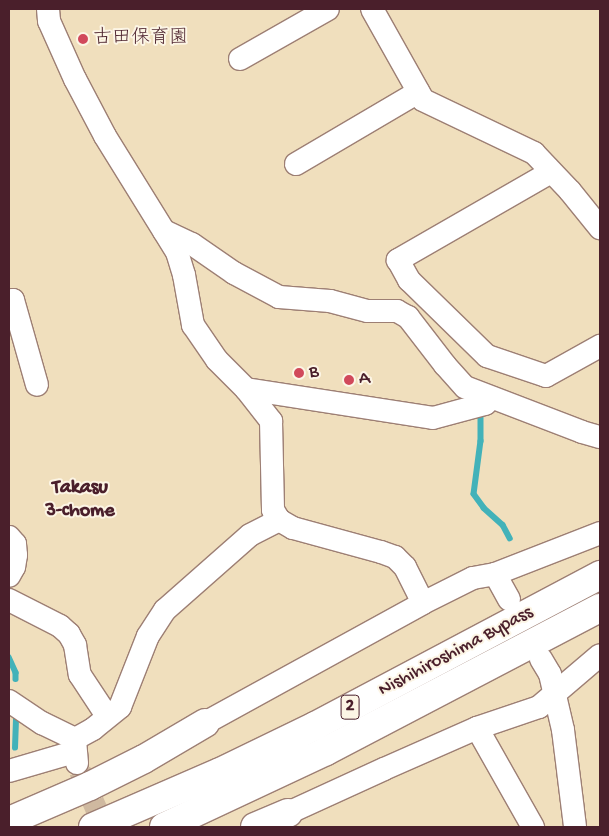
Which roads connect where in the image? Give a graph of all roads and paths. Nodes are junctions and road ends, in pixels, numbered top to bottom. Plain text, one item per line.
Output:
1 (48, 9) edge
2 (328, 9) edge
3 (372, 9) edge
4 (240, 60) dead end
5 (418, 92) junction
6 (296, 164) dead end
7 (552, 172) junction
8 (600, 228) edge
9 (164, 231) junction
10 (9, 301) edge
11 (600, 346) edge
12 (37, 384) dead end
13 (246, 389) junction
14 (492, 398) junction
15 (600, 436) edge
16 (279, 520) junction
17 (600, 532) edge
18 (9, 536) edge
19 (495, 574) junction
20 (9, 576) edge
21 (600, 576) edge
22 (9, 600) edge
23 (509, 600) dead end
24 (423, 603) junction
25 (600, 608) edge
26 (600, 655) edge
27 (541, 659) dead end
28 (554, 693) junction
29 (9, 701) edge
30 (108, 716) junction
31 (206, 723) joint
32 (477, 728) junction
33 (75, 751) junction
34 (9, 771) edge
35 (9, 820) edge
36 (283, 820) edge
37 (93, 827) edge
38 (164, 827) edge
39 (254, 827) edge
40 (532, 827) edge
41 (575, 827) edge

1 - 9 street
2 - 4 street
3 - 5 street
5 - 6 street
5 - 7 street
7 - 8 street
7 - 11 street
9 - 13 street
9 - 14 street
10 - 12 street
13 - 14 street
13 - 16 street
14 - 15 street
16 - 24 street
16 - 30 street
17 - 19 street
18 - 20 street
19 - 23 street
19 - 24 street
21 - 37 highway, Nishihiroshima Bypass / 2
22 - 30 street
24 - 31 street
25 - 38 highway, Nishihiroshima Bypass / 2
26 - 28 street
27 - 28 street
28 - 32 street
28 - 41 street
29 - 33 street
30 - 33 street
31 - 35 highway
32 - 36 street
32 - 40 street
33 - 34 street
36 - 39 highway

